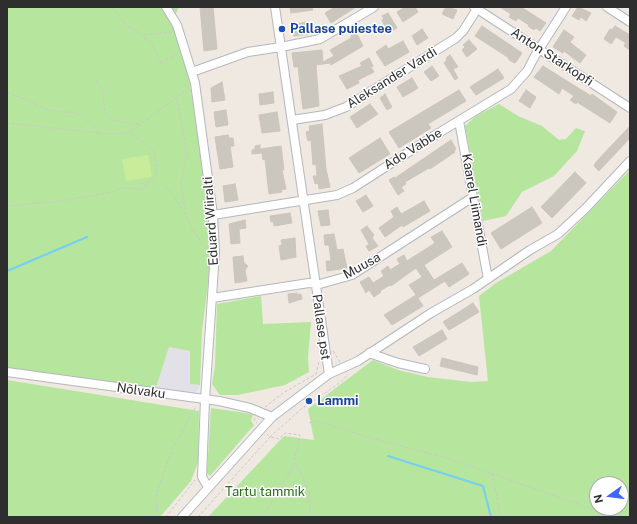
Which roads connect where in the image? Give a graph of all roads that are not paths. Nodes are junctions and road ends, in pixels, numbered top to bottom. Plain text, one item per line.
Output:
1 (166, 7) edge
2 (275, 7) edge
3 (374, 7) edge
4 (566, 7) edge
5 (607, 7) edge
6 (476, 8) edge
7 (630, 22) edge
8 (281, 48) junction
9 (539, 49) junction
10 (192, 72) junction
11 (630, 108) edge
12 (292, 120) junction
13 (459, 121) junction
14 (630, 160) edge
15 (473, 197) junction
16 (303, 201) junction
17 (213, 216) junction
18 (488, 279) junction
19 (315, 284) junction
20 (212, 298) junction
21 (370, 353) junction
22 (425, 369) dead end
23 (7, 372) edge
24 (329, 374) junction
25 (201, 401) junction
26 (272, 417) junction
27 (208, 488) junction
28 (182, 517) edge

1 - 10 street, Eduard Wiiralti
2 - 8 street, Pallase pst
3 - 8 street
4 - 9 street, Ado Vabbe
5 - 7 street
6 - 9 street, Anton Starkopfi
6 - 12 street, Aleksander Vardi
8 - 10 street
8 - 12 street, Pallase pst
9 - 11 street, Anton Starkopfi
9 - 13 street, Ado Vabbe
10 - 17 street, Eduard Wiiralti
12 - 16 street, Pallase pst
13 - 15 street, Kaarel Liimandi
13 - 16 street, Ado Vabbe
14 - 18 street, Pallase pst
15 - 18 street, Kaarel Liimandi
15 - 19 street, Muusa
16 - 17 street, Ado Vabbe
16 - 19 street, Pallase pst
17 - 20 street, Eduard Wiiralti
18 - 21 street, Pallase pst
19 - 20 street, Muusa
19 - 24 street, Pallase pst
20 - 25 street, Eduard Wiiralti
21 - 22 street
21 - 24 street, Pallase pst
23 - 25 street, Nõlvaku
24 - 26 street
25 - 26 street, Nõlvaku
25 - 27 street, Eduard Wiiralti
26 - 27 street
27 - 28 street

